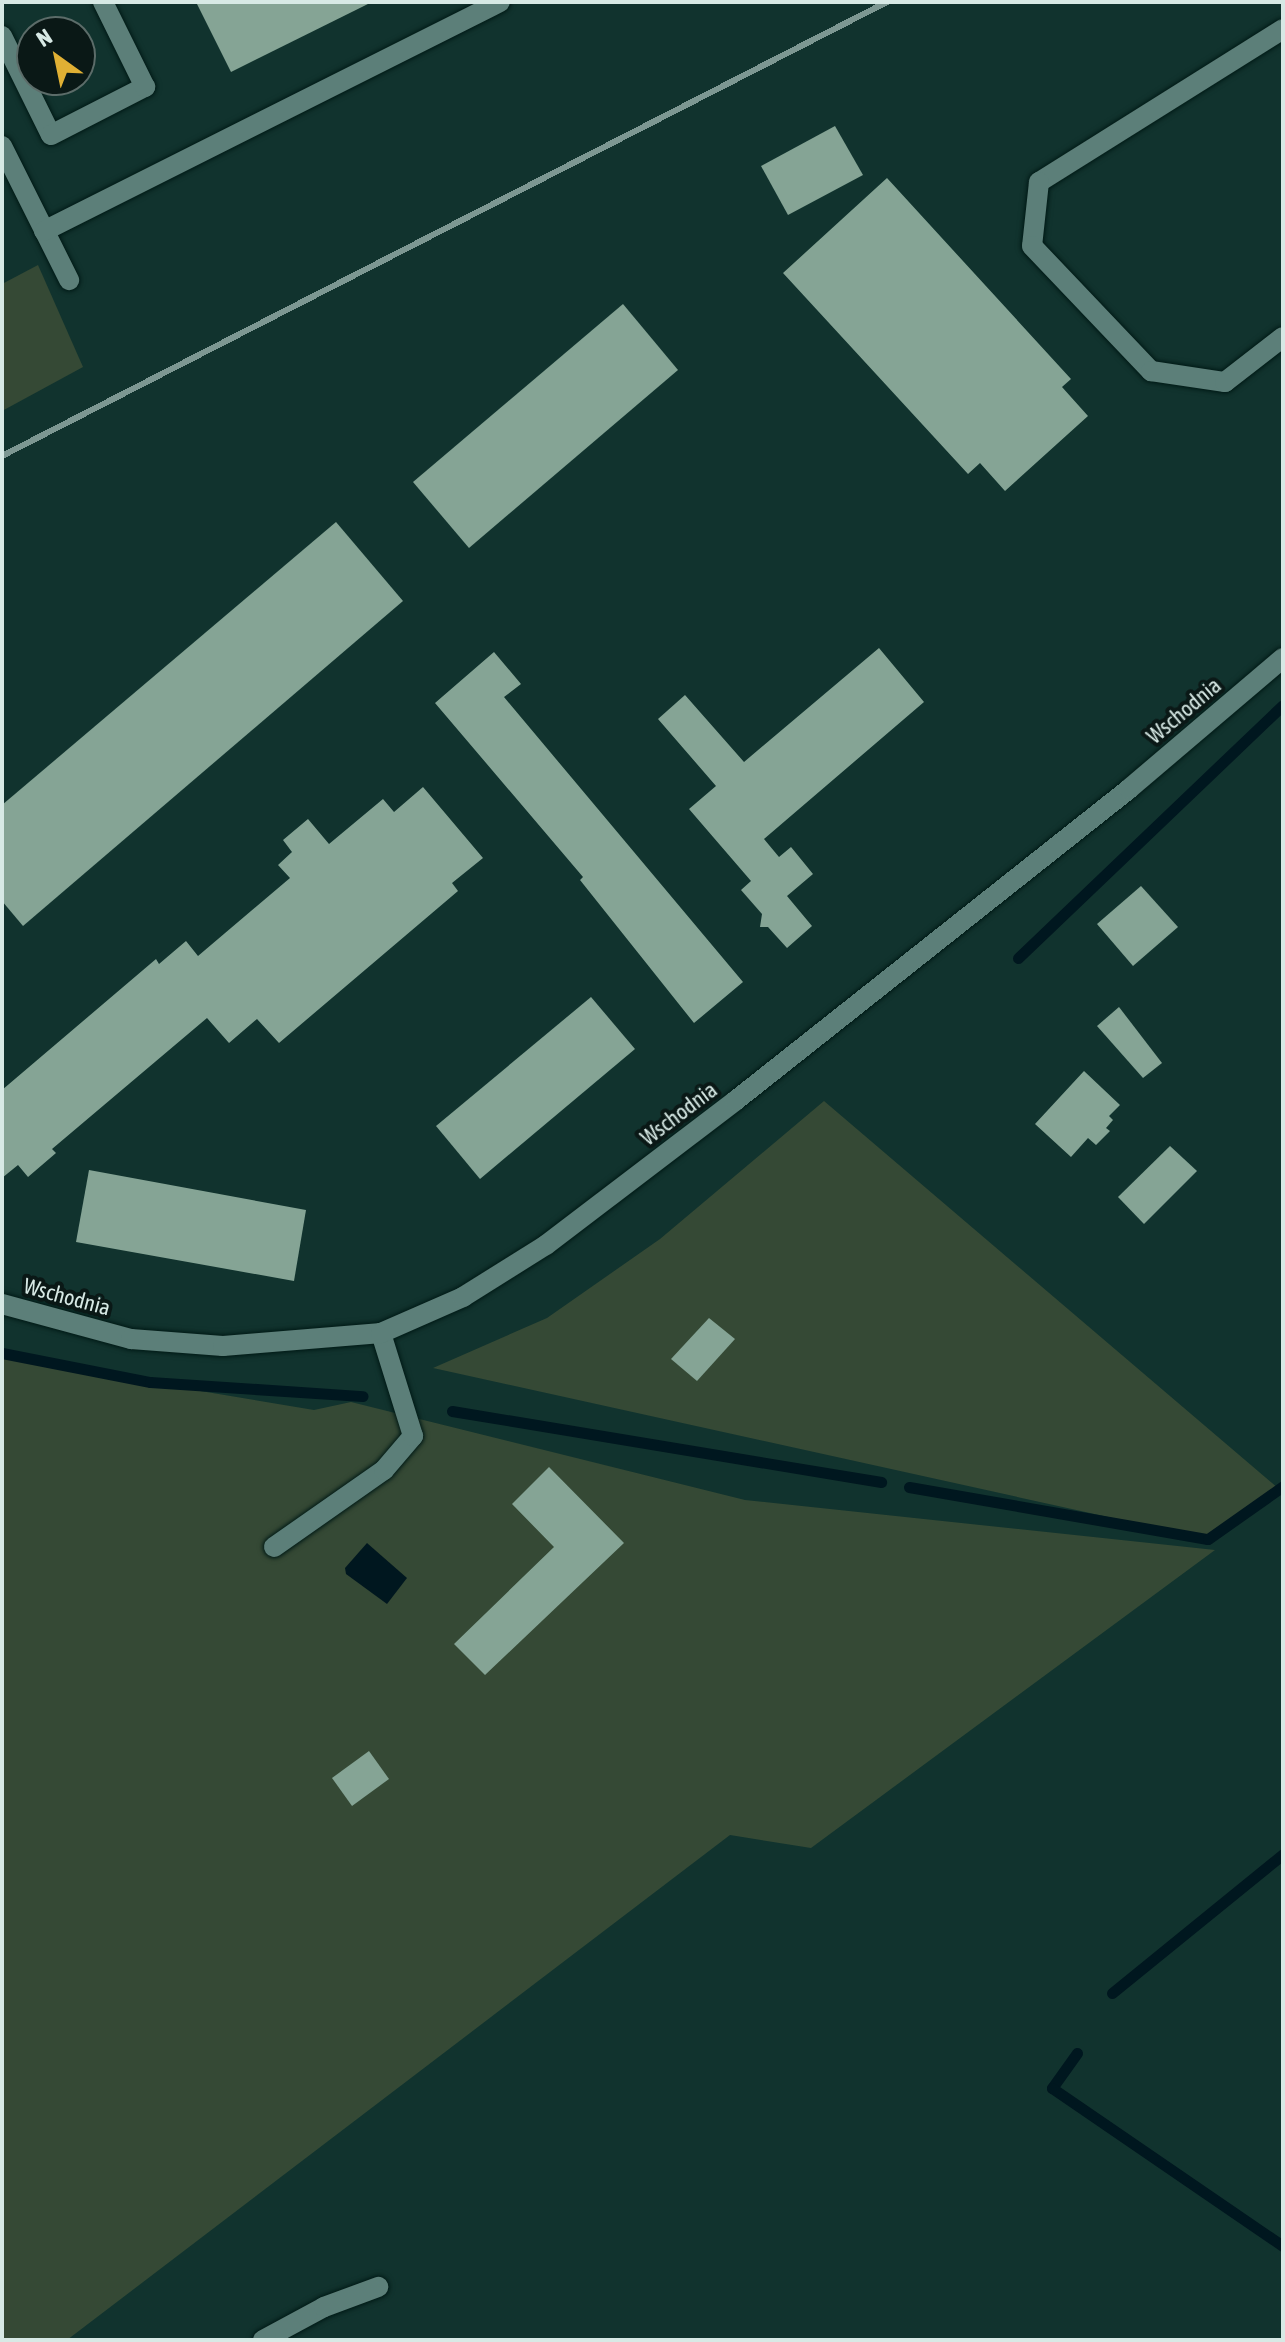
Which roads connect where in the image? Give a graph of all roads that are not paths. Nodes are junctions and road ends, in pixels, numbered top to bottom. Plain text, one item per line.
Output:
1 (103, 2) edge
2 (500, 2) edge
3 (1283, 29) edge
4 (2, 36) edge
5 (2, 146) edge
6 (44, 231) junction
7 (69, 280) dead end
8 (1283, 337) edge
9 (1283, 658) edge
10 (2, 1304) edge
11 (381, 1333) junction
12 (274, 1547) dead end
13 (378, 2287) dead end
14 (263, 2340) edge

1 - 4 street
2 - 6 street
3 - 8 street
5 - 6 street
6 - 7 street
9 - 11 street, Wschodnia
10 - 11 street, Wschodnia
11 - 12 street
13 - 14 street

